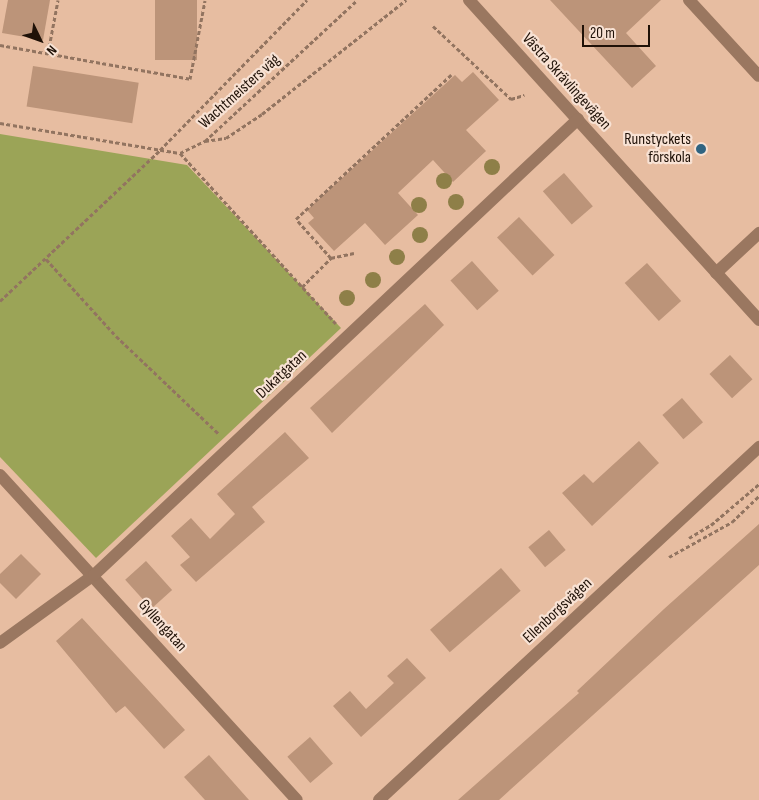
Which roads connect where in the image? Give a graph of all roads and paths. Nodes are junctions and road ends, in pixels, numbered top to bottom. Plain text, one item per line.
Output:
1 (58, 0) edge
2 (205, 0) edge
3 (307, 0) edge
4 (358, 0) edge
5 (406, 0) edge
6 (469, 0) edge
7 (689, 0) edge
8 (433, 26) dead end
9 (0, 45) edge
10 (48, 54) junction
11 (451, 75) dead end
12 (759, 76) edge
13 (524, 95) dead end
14 (578, 119) junction
15 (0, 123) edge
16 (205, 141) junction
17 (160, 150) junction
18 (180, 152) junction
19 (759, 233) edge
20 (354, 253) dead end
21 (331, 258) junction
22 (46, 259) junction
23 (716, 273) junction
24 (302, 287) junction
25 (0, 301) edge
26 (759, 320) edge
27 (347, 336) junction
28 (231, 446) junction
29 (759, 447) edge
30 (0, 475) edge
31 (759, 484) edge
32 (664, 535) junction
33 (94, 575) junction
34 (0, 643) edge
35 (298, 800) edge
36 (379, 800) edge

1 - 10 path
2 - 10 path
3 - 17 path
4 - 16 path, Wachtmeisters väg
5 - 16 path
6 - 14 street, Västra Skrävlingevägen
7 - 12 street
8 - 13 path
9 - 10 path
11 - 21 path
14 - 23 street, Västra Skrävlingevägen
14 - 27 street, Dukatgatan
15 - 17 path, Wachtmeisters väg
16 - 18 path, Wachtmeisters väg
17 - 18 path, Wachtmeisters väg
17 - 22 path
18 - 24 path
19 - 23 street
20 - 21 path
21 - 24 path
22 - 25 path
22 - 28 path
23 - 26 street, Västra Skrävlingevägen
24 - 27 path
27 - 28 street, Dukatgatan
28 - 33 street, Dukatgatan
29 - 32 street, Ellenborgsvägen
30 - 33 street, Gyllengatan
31 - 32 path
32 - 36 street, Ellenborgsvägen
33 - 34 street, Dukatgatan
33 - 35 street, Gyllengatan

